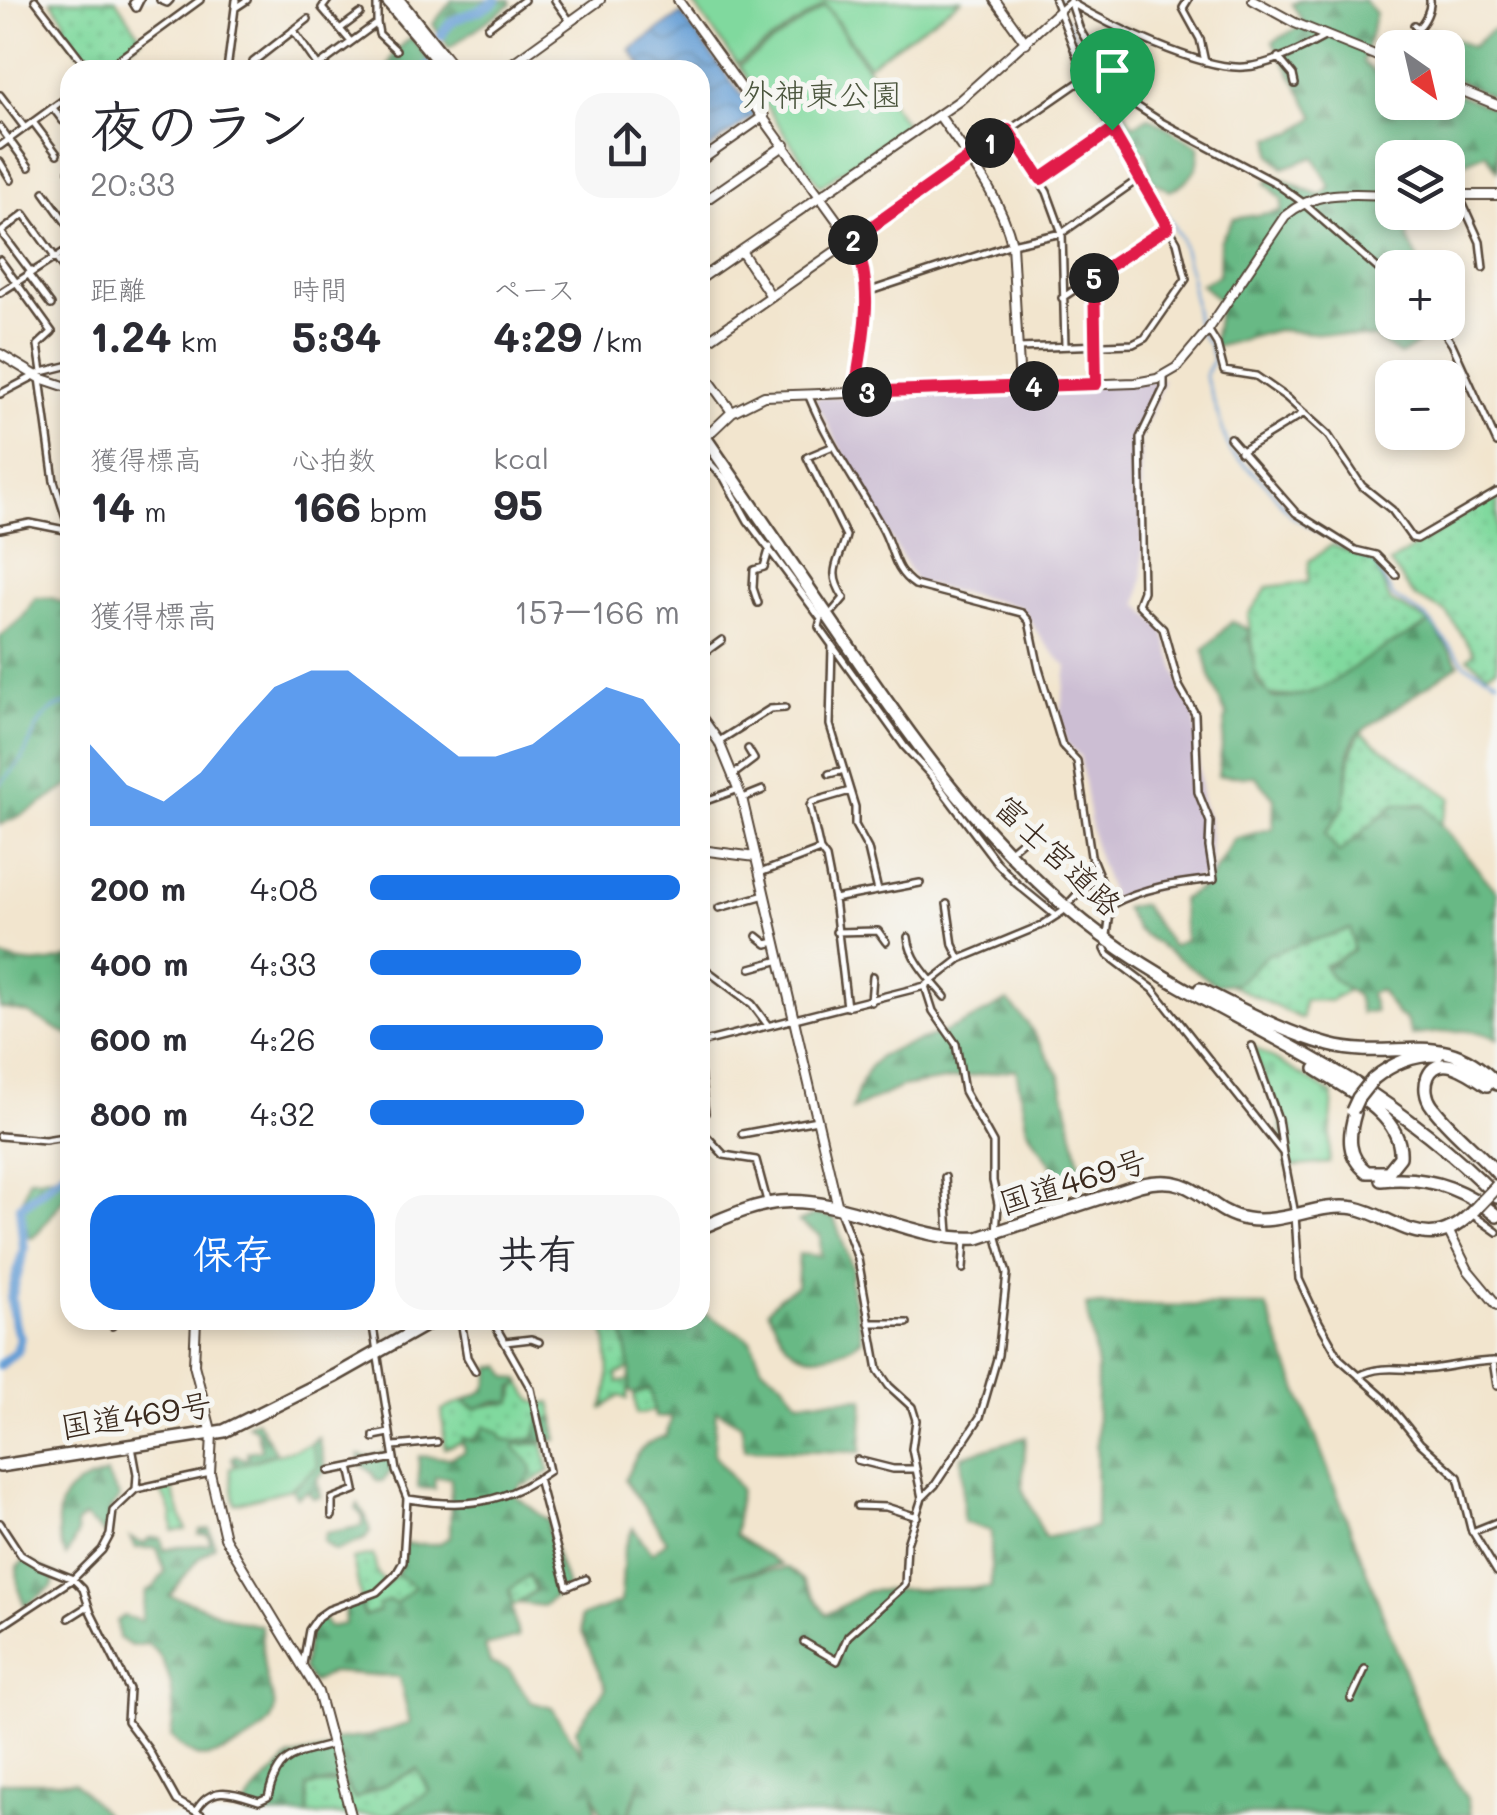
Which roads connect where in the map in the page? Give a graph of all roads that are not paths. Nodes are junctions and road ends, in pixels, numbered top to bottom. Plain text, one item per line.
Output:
1 (34, 0) edge
2 (160, 0) edge
3 (170, 0) edge
4 (200, 0) edge
5 (247, 0) edge
6 (328, 0) edge
7 (377, 0) edge
8 (388, 0) edge
9 (398, 0) edge
10 (524, 0) edge
11 (554, 0) edge
12 (600, 0) edge
13 (678, 0) edge
14 (995, 0) edge
15 (1055, 0) edge
16 (1188, 0) edge
17 (1253, 0) edge
18 (1430, 0) edge
19 (1070, 1) edge
20 (516, 2) edge
21 (235, 4) edge
22 (1059, 11) junction
23 (360, 14) dead end
24 (308, 19) dead end
25 (570, 22) junction
26 (377, 24) junction
27 (1414, 25) dead end
28 (488, 27) dead end
29 (340, 29) junction
30 (293, 30) junction
31 (1326, 35) junction
32 (352, 42) junction
33 (1026, 43) junction
34 (396, 50) dead end
35 (1375, 55) edge
36 (1278, 57) junction
37 (81, 60) edge
38 (118, 60) edge
39 (228, 60) edge
40 (256, 60) edge
41 (310, 60) edge
42 (326, 60) edge
43 (441, 60) edge
44 (443, 60) edge
45 (516, 60) edge
46 (1205, 62) junction
47 (1085, 78) junction
48 (1295, 84) dead end
49 (1465, 92) edge
50 (0, 95) edge
51 (60, 104) edge
52 (1497, 105) edge
53 (54, 108) junction
54 (939, 114) junction
55 (764, 116) junction
56 (60, 117) edge
57 (33, 122) junction
58 (0, 127) edge
59 (25, 128) junction
60 (1008, 130) junction
61 (1112, 130) junction
62 (9, 140) junction
63 (784, 145) junction
64 (0, 146) edge
65 (57, 154) dead end
66 (710, 154) edge
67 (969, 158) junction
68 (0, 162) edge
69 (28, 167) dead end
70 (1140, 178) junction
71 (1041, 179) junction
72 (12, 180) dead end
73 (44, 192) dead end
74 (710, 194) edge
75 (821, 195) junction
76 (1375, 195) edge
77 (1465, 195) edge
78 (1497, 195) edge
79 (1302, 202) junction
80 (1465, 205) edge
81 (60, 214) edge
82 (1168, 227) junction
83 (1062, 233) junction
84 (853, 240) junction
85 (1012, 244) junction
86 (741, 251) junction
87 (60, 255) edge
88 (56, 258) junction
89 (0, 260) edge
90 (60, 264) edge
91 (1375, 266) edge
92 (1483, 268) dead end
93 (30, 273) junction
94 (710, 273) edge
95 (1094, 276) junction
96 (16, 282) junction
97 (867, 292) junction
98 (0, 293) edge
99 (771, 296) junction
100 (1062, 298) junction
101 (51, 306) dead end
102 (1208, 330) junction
103 (710, 339) edge
104 (1449, 340) edge
105 (1095, 345) junction
106 (1065, 346) junction
107 (1018, 348) junction
108 (0, 354) edge
109 (60, 368) edge
110 (39, 375) junction
111 (1164, 376) junction
112 (710, 382) edge
113 (60, 384) edge
114 (1096, 384) junction
115 (1020, 387) junction
116 (855, 392) junction
117 (0, 394) edge
118 (808, 394) junction
119 (732, 412) junction
120 (1304, 413) junction
121 (710, 427) edge
122 (710, 438) edge
123 (1230, 438) dead end
124 (1497, 443) edge
125 (831, 447) junction
126 (1240, 452) junction
127 (710, 463) edge
128 (1497, 492) edge
129 (60, 500) edge
130 (0, 529) edge
131 (60, 529) edge
132 (770, 548) junction
133 (1396, 575) dead end
134 (758, 603) dead end
135 (833, 611) dead end
136 (722, 640) dead end
137 (832, 646) junction
138 (710, 649) edge
139 (785, 708) dead end
140 (710, 729) edge
141 (719, 742) junction
142 (748, 749) dead end
143 (754, 759) junction
144 (761, 767) dead end
145 (844, 770) junction
146 (734, 774) junction
147 (830, 774) dead end
148 (763, 790) dead end
149 (850, 791) junction
150 (741, 794) junction
151 (710, 802) edge
152 (1024, 838) dead end
153 (820, 850) junction
154 (710, 851) edge
155 (1010, 851) dead end
156 (756, 857) junction
157 (760, 873) junction
158 (1098, 878) junction
159 (920, 883) dead end
160 (878, 891) junction
161 (765, 895) junction
162 (834, 899) junction
163 (1072, 902) dead end
164 (947, 904) dead end
165 (1111, 905) junction
166 (720, 908) dead end
167 (836, 932) junction
168 (1107, 935) dead end
169 (756, 936) dead end
170 (908, 937) dead end
171 (776, 942) junction
172 (886, 942) dead end
173 (1110, 948) junction
174 (960, 959) junction
175 (780, 960) junction
176 (752, 968) dead end
177 (710, 973) edge
178 (873, 976) dead end
179 (932, 980) junction
180 (925, 986) junction
181 (944, 997) dead end
182 (871, 1002) junction
183 (847, 1007) junction
184 (794, 1018) junction
185 (767, 1024) junction
186 (710, 1039) edge
187 (1272, 1039) junction
188 (1252, 1046) dead end
189 (1495, 1087) edge
190 (1354, 1112) junction
191 (817, 1120) junction
192 (742, 1134) dead end
193 (0, 1136) edge
194 (60, 1138) edge
195 (710, 1138) edge
196 (1283, 1153) junction
197 (1497, 1173) edge
198 (945, 1177) dead end
199 (1497, 1186) edge
200 (1497, 1198) edge
201 (768, 1204) junction
202 (838, 1208) junction
203 (1473, 1211) junction
204 (1294, 1214) junction
205 (1497, 1216) edge
206 (710, 1224) edge
207 (1448, 1230) junction
208 (929, 1232) junction
209 (1497, 1232) edge
210 (996, 1234) junction
211 (949, 1236) junction
212 (965, 1238) junction
213 (925, 1248) dead end
214 (963, 1268) dead end
215 (1497, 1305) edge
216 (869, 1322) junction
217 (908, 1323) dead end
218 (196, 1330) edge
219 (374, 1330) edge
220 (414, 1330) edge
221 (463, 1330) edge
222 (498, 1330) edge
223 (505, 1342) junction
224 (539, 1342) dead end
225 (377, 1352) junction
226 (1495, 1361) edge
227 (475, 1371) dead end
228 (1359, 1376) junction
229 (1497, 1386) edge
230 (389, 1433) junction
231 (212, 1434) junction
232 (374, 1438) dead end
233 (437, 1442) dead end
234 (394, 1446) junction
235 (132, 1447) junction
236 (394, 1458) junction
237 (858, 1460) dead end
238 (0, 1466) edge
239 (350, 1467) junction
240 (916, 1469) junction
241 (329, 1471) dead end
242 (210, 1473) junction
243 (538, 1478) junction
244 (136, 1489) junction
245 (407, 1498) junction
246 (922, 1498) junction
247 (857, 1506) dead end
248 (332, 1516) dead end
249 (917, 1517) junction
250 (1497, 1522) edge
251 (0, 1524) edge
252 (1472, 1532) junction
253 (1497, 1572) edge
254 (74, 1579) junction
255 (586, 1579) dead end
256 (88, 1606) junction
257 (68, 1618) dead end
258 (0, 1627) edge
259 (804, 1642) dead end
260 (303, 1668) junction
261 (1365, 1669) dead end
262 (1351, 1699) dead end
263 (334, 1745) junction
264 (199, 1813) edge
265 (352, 1815) edge

1 - 37 street
2 - 3 street
4 - 38 street
5 - 21 street
6 - 29 street
7 - 26 street
8 - 43 highway
9 - 44 highway
10 - 20 street
11 - 25 street
12 - 25 street
13 - 55 street
14 - 33 street
15 - 22 street
16 - 46 street
17 - 31 street
18 - 27 street
19 - 22 street
19 - 46 street
19 - 79 street
20 - 28 street
21 - 39 street
22 - 33 street
22 - 47 street
23 - 29 street
24 - 30 street
25 - 45 street
26 - 32 street
26 - 34 street
29 - 32 street
30 - 40 street
30 - 41 street
31 - 35 street
31 - 36 street
32 - 42 street
33 - 54 street
36 - 46 street
36 - 48 street
47 - 60 street
47 - 61 street
49 - 52 street
50 - 59 street
51 - 53 street
53 - 56 street
53 - 57 street
54 - 67 street
54 - 75 street
55 - 63 street
55 - 66 street
57 - 59 street
57 - 65 street
58 - 62 street
59 - 62 street
60 - 67 street
60 - 71 street
61 - 70 street
61 - 71 street
62 - 64 street
62 - 69 street
63 - 74 street
63 - 75 street
67 - 84 street
67 - 85 street
68 - 72 street
70 - 82 street
70 - 83 street
71 - 83 street
73 - 81 street
75 - 84 street
75 - 86 street
76 - 79 street
77 - 78 street
79 - 91 street
79 - 102 street
80 - 92 street
82 - 95 street
82 - 105 street
83 - 85 street
83 - 100 street
84 - 97 street
84 - 99 street
85 - 97 street
85 - 107 street
86 - 94 street
86 - 99 street
87 - 88 street
88 - 90 street
88 - 93 street
88 - 93 street
89 - 96 street
93 - 96 street
93 - 101 street
95 - 100 street
95 - 105 street
96 - 98 street
96 - 110 street
97 - 116 street
99 - 103 street
100 - 106 street
102 - 111 street
102 - 120 street
104 - 124 street
105 - 106 street
105 - 114 street
106 - 107 street
107 - 115 street
108 - 110 street
109 - 110 street
110 - 113 street
110 - 117 street
110 - 129 street
111 - 114 street
111 - 165 street
112 - 119 street
114 - 115 street
115 - 116 street
116 - 118 street
118 - 119 street
118 - 125 street
119 - 121 street
120 - 126 street
120 - 128 street
122 - 173 highway, 富士宮道路
123 - 126 street
125 - 135 street
125 - 158 street
126 - 133 street
127 - 132 street
130 - 131 street
132 - 134 street
132 - 137 street
136 - 138 street
137 - 145 street
137 - 174 street
139 - 141 street
140 - 141 street
141 - 146 street
142 - 143 street
143 - 144 street
143 - 146 street
145 - 147 street
145 - 149 street
146 - 150 street
148 - 150 street
149 - 153 street
149 - 160 street
150 - 151 street
150 - 156 street
152 - 155 street
153 - 157 street
153 - 162 street
154 - 156 street
156 - 157 street
157 - 161 street
158 - 163 street
158 - 165 street
159 - 160 street
160 - 162 street
161 - 166 street
161 - 171 street
162 - 167 street
164 - 174 street
165 - 168 street
167 - 172 street
167 - 183 street
169 - 171 street
170 - 179 street
171 - 175 street
173 - 187 highway, 富士宮道路
173 - 189 highway
173 - 196 street
174 - 179 street
175 - 176 street
175 - 184 street
177 - 185 street
178 - 182 street
179 - 180 street
179 - 181 street
180 - 182 street
180 - 210 street
182 - 183 street
183 - 184 street
184 - 185 street
184 - 191 street
185 - 186 street
187 - 190 highway
187 - 200 highway, 富士宮道路
188 - 196 street
189 - 190 highway, bridge
189 - 197 highway
190 - 205 highway
191 - 192 street
191 - 202 street
193 - 194 street
195 - 201 street
196 - 204 street
198 - 211 street
199 - 203 highway, bridge
201 - 202 highway, 国道469号
201 - 206 highway, 国道469号
202 - 208 highway, 国道469号
202 - 216 street
203 - 207 highway
203 - 209 street
204 - 207 highway, 国道469号
204 - 210 highway, 国道469号
204 - 228 street
207 - 215 street
208 - 211 highway, 国道469号
208 - 213 street
210 - 212 highway, 国道469号
210 - 246 street
211 - 212 highway, 国道469号
212 - 214 street
216 - 217 street
216 - 240 street
218 - 231 street
219 - 225 street
220 - 225 highway, 国道469号
221 - 227 street
222 - 223 street
223 - 224 street
223 - 243 street
225 - 230 street
225 - 231 highway, 国道469号
226 - 228 street
226 - 229 street
228 - 252 street
230 - 232 street
230 - 234 street
231 - 235 highway, 国道469号
231 - 242 street
233 - 234 street
234 - 236 street
235 - 238 highway, 国道469号
235 - 244 street
236 - 239 street
236 - 245 street
237 - 240 street
239 - 241 street
239 - 248 street
240 - 246 street
242 - 244 street
242 - 260 street
243 - 245 street
243 - 255 street
244 - 254 street
245 - 260 street
246 - 249 street
247 - 249 street
249 - 259 street
250 - 252 street
251 - 254 street
252 - 253 street
254 - 256 street
254 - 258 street
256 - 257 street
256 - 264 street
260 - 263 street
261 - 262 street
263 - 264 street
263 - 265 street

